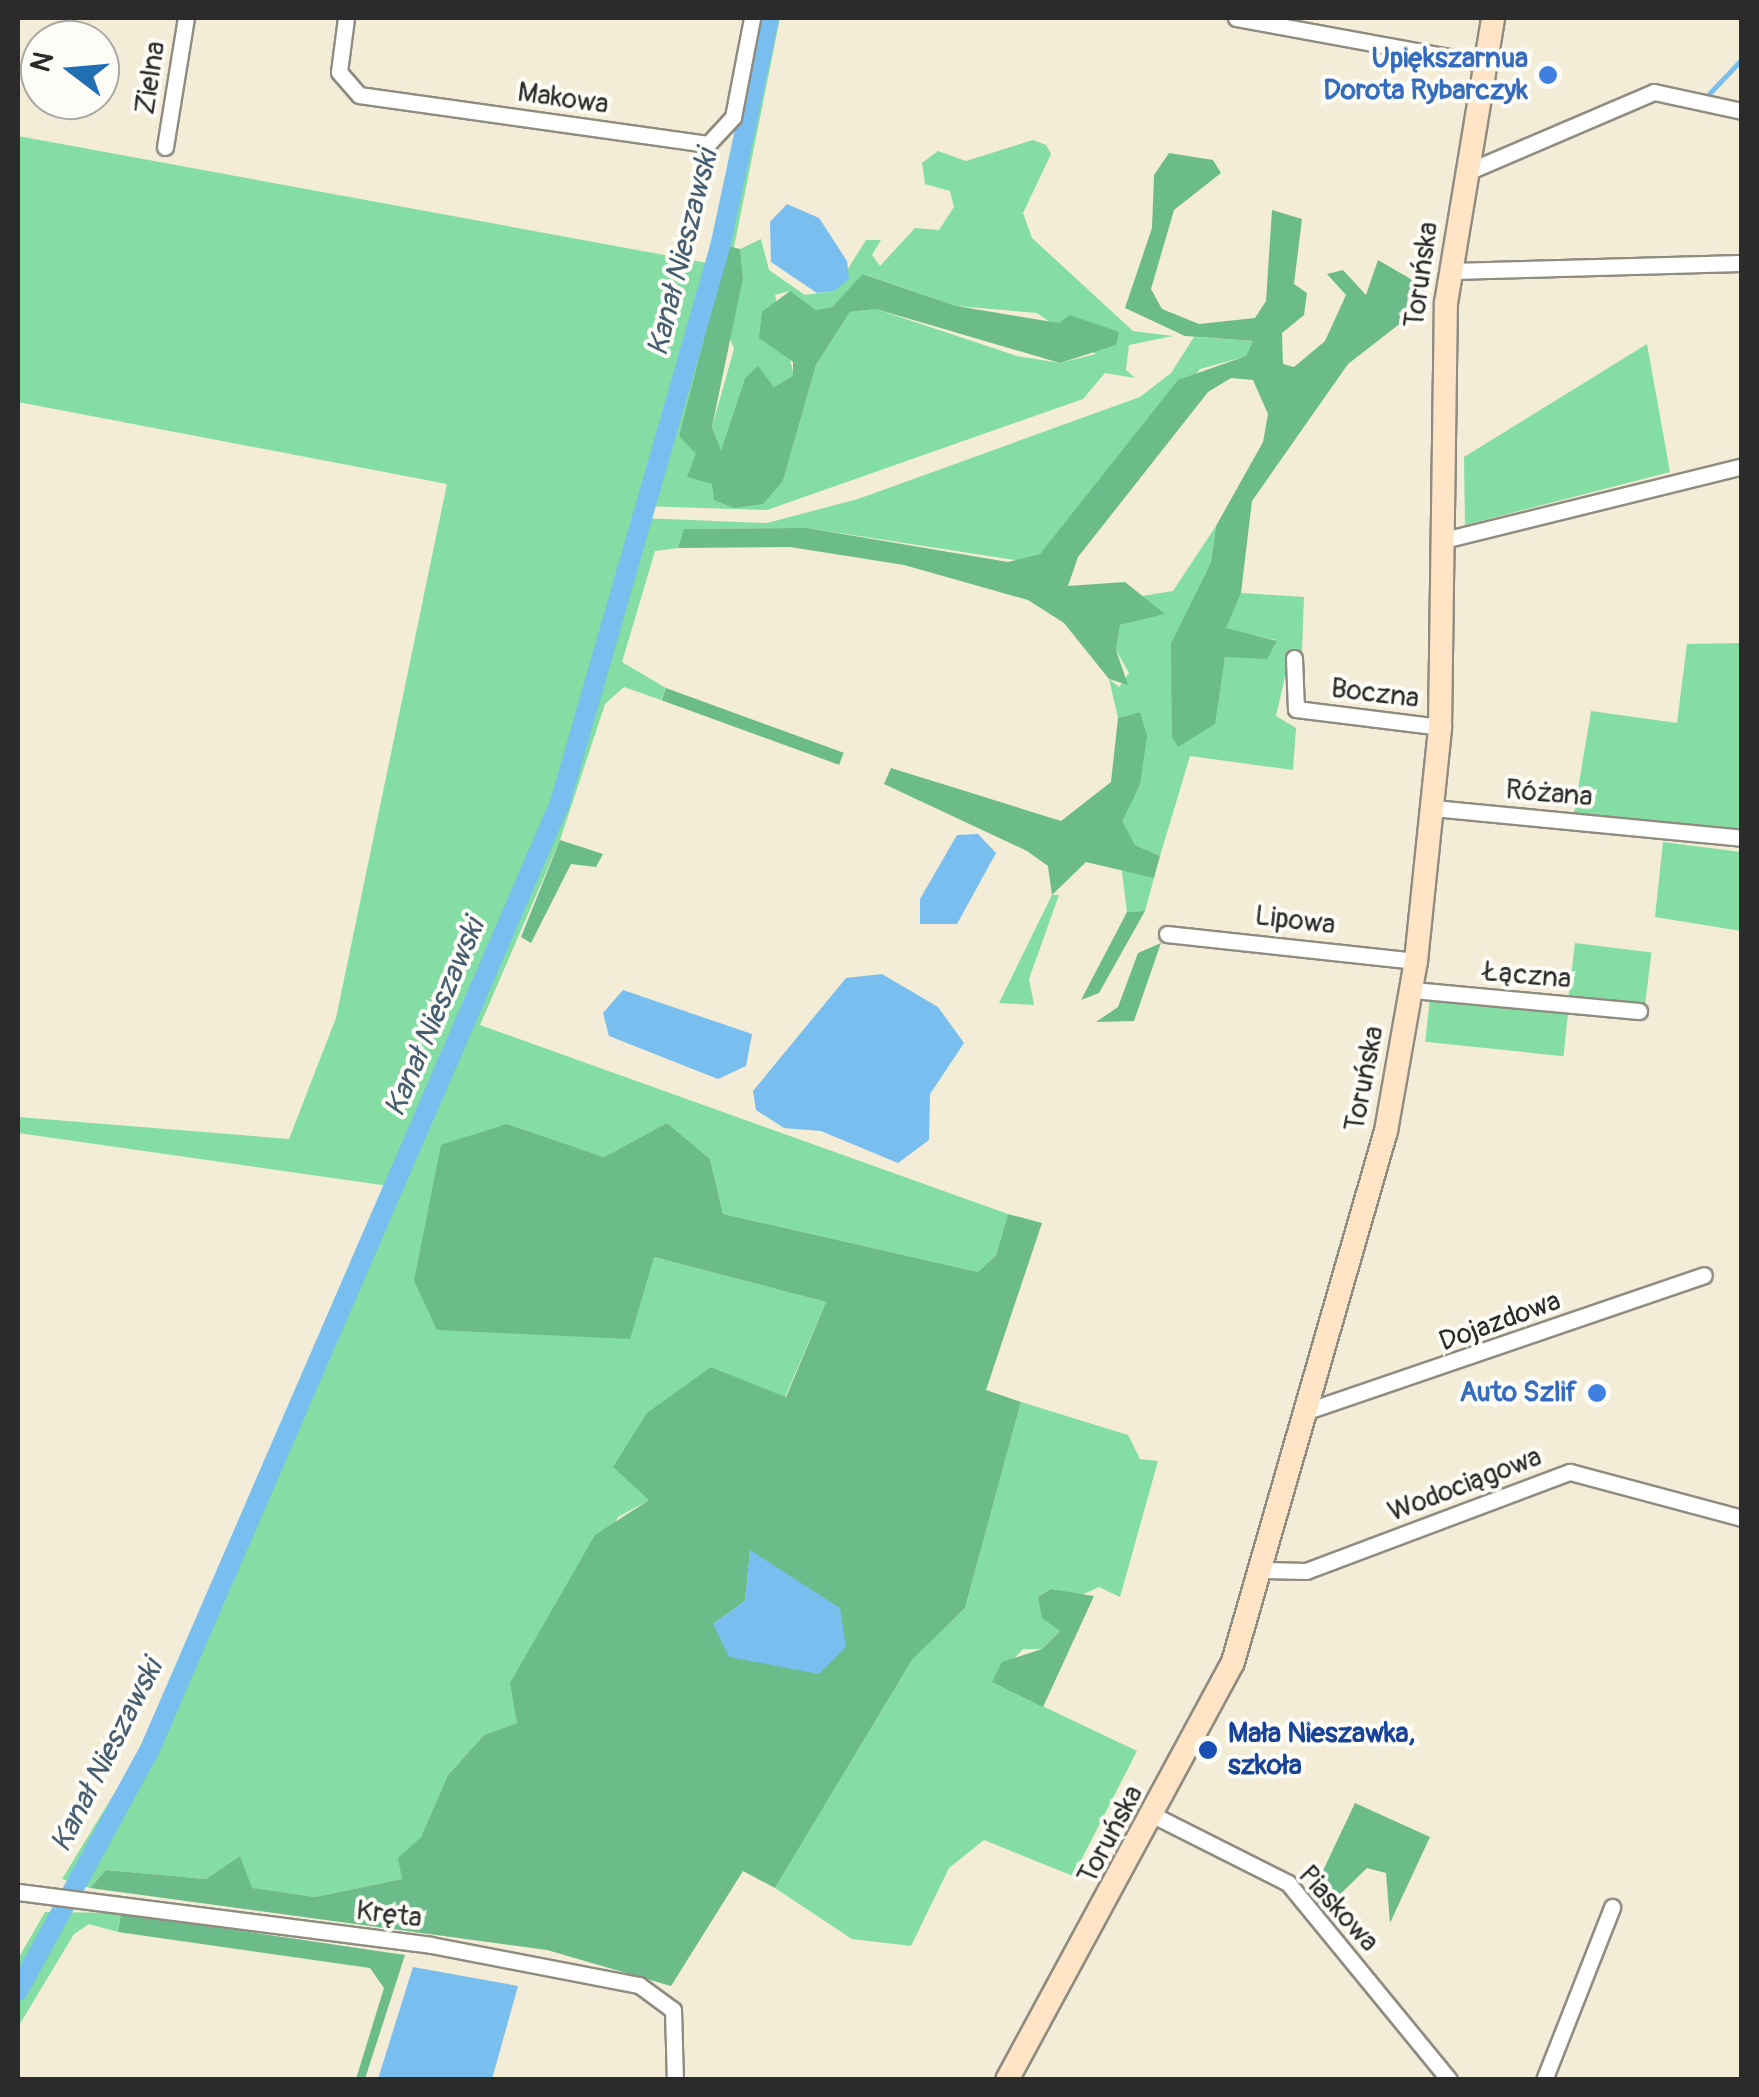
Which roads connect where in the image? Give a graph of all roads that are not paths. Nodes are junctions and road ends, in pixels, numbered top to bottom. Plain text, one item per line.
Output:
1 (186, 18) edge
2 (346, 18) edge
3 (752, 18) edge
4 (1236, 18) edge
5 (1493, 18) edge
6 (1486, 64) junction
7 (1742, 111) edge
8 (165, 147) dead end
9 (1467, 172) junction
10 (1742, 263) edge
11 (1451, 271) junction
12 (1742, 466) edge
13 (1444, 540) junction
14 (1294, 658) dead end
15 (1440, 728) junction
16 (1433, 808) junction
17 (1742, 838) edge
18 (1168, 934) dead end
19 (1416, 961) junction
20 (1412, 990) junction
21 (1638, 1011) dead end
22 (1704, 1275) dead end
23 (1313, 1409) junction
24 (1742, 1518) edge
25 (1266, 1570) junction
26 (1155, 1816) junction
27 (18, 1892) edge
28 (1612, 1907) dead end
29 (675, 2080) edge
30 (1007, 2080) edge
31 (1449, 2080) edge
32 (1544, 2080) edge

1 - 8 street, Zielna
2 - 3 street, Makowa
4 - 6 street
5 - 6 main road, Toruńska
6 - 9 main road, Toruńska
7 - 9 street
9 - 11 main road, Toruńska
10 - 11 street
11 - 13 main road, Toruńska
12 - 13 street
13 - 15 main road, Toruńska
14 - 15 street, Boczna
15 - 16 main road, Toruńska
16 - 17 street, Różana
16 - 19 main road, Toruńska
18 - 19 street, Lipowa
19 - 20 main road, Toruńska
20 - 21 street, Łączna
20 - 23 main road, Toruńska
22 - 23 street, Dojazdowa
23 - 25 main road, Toruńska
24 - 25 street, Wodociągowa
25 - 26 main road, Toruńska
26 - 30 main road, Toruńska
26 - 31 street, Piaskowa
27 - 29 street, Kręta
28 - 32 street

